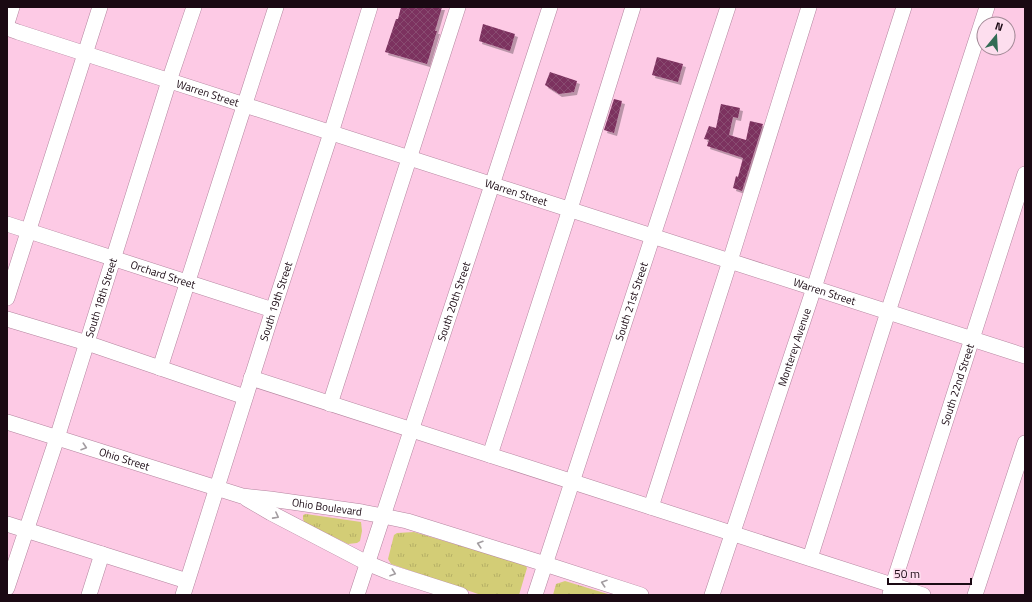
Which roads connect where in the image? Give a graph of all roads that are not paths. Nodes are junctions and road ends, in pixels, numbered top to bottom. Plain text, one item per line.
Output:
1 (12, 7) edge
2 (100, 7) edge
3 (194, 7) edge
4 (276, 7) edge
5 (370, 7) edge
6 (458, 7) edge
7 (550, 7) edge
8 (633, 7) edge
9 (728, 7) edge
10 (809, 7) edge
11 (904, 7) edge
12 (987, 7) edge
13 (7, 23) edge
14 (7, 28) edge
15 (85, 54) junction
16 (170, 81) junction
17 (244, 105) junction
18 (331, 133) junction
19 (409, 158) junction
20 (1025, 174) edge
21 (492, 185) junction
22 (570, 210) junction
23 (7, 224) edge
24 (29, 232) junction
25 (652, 236) junction
26 (113, 259) junction
27 (730, 261) junction
28 (188, 283) junction
29 (814, 288) junction
30 (7, 298) edge
31 (273, 310) junction
32 (888, 312) junction
33 (7, 319) edge
34 (972, 339) junction
35 (87, 343) junction
36 (1025, 356) edge
37 (160, 368) junction
38 (251, 378) junction
39 (245, 397) junction
40 (330, 404) junction
41 (7, 422) edge
42 (411, 430) junction
43 (57, 438) junction
44 (1025, 443) edge
45 (490, 455) junction
46 (572, 482) junction
47 (216, 488) junction
48 (242, 496) junction
49 (651, 507) junction
50 (383, 516) junction
51 (7, 524) edge
52 (26, 530) junction
53 (732, 534) junction
54 (102, 554) junction
55 (810, 558) junction
56 (367, 563) junction
57 (546, 564) junction
58 (7, 588) edge
59 (185, 588) edge
60 (891, 590) edge
61 (89, 595) edge
62 (357, 595) edge
63 (461, 595) edge
64 (535, 595) edge
65 (641, 595) edge
66 (712, 595) edge
67 (923, 595) edge
68 (975, 595) edge

1 - 13 street
2 - 15 street
3 - 16 street, South 18th Street
4 - 17 street
5 - 18 street, South 19th Street
6 - 19 street
7 - 21 street, South 20th Street
8 - 22 street
9 - 25 street, South 21st Street
10 - 27 street
11 - 29 street, Monterey Avenue
12 - 32 street
14 - 15 street, Warren Street
15 - 16 street, Warren Street
15 - 24 street
16 - 17 street, Warren Street
16 - 26 street, South 18th Street
17 - 18 street, Warren Street
17 - 28 street
18 - 19 street, Warren Street
18 - 31 street, South 19th Street
19 - 21 street, Warren Street
19 - 40 street
20 - 34 street, South 22nd Street
21 - 22 street, Warren Street
21 - 42 street, South 20th Street
22 - 25 street, Warren Street
22 - 45 street
23 - 24 street, Orchard Street
24 - 26 street, Orchard Street
24 - 30 street
25 - 27 street, Warren Street
25 - 46 street, South 21st Street
26 - 28 street, Orchard Street
26 - 35 street, South 18th Street
27 - 29 street, Warren Street
27 - 49 street
28 - 31 street, Orchard Street
28 - 37 street
29 - 32 street, Warren Street
29 - 53 street, Monterey Avenue
31 - 38 street, South 19th Street
32 - 34 street, Warren Street
32 - 55 street
33 - 35 street
34 - 36 street, Warren Street
34 - 60 street, South 22nd Street
35 - 37 street
35 - 43 street, South 18th Street
37 - 39 street
38 - 39 street, South 19th Street
38 - 40 street
39 - 47 street, South 19th Street
40 - 42 street
41 - 43 street, Ohio Street
42 - 45 street
42 - 50 street, South 20th Street
43 -> 47 street, Ohio Street
43 - 52 street, South 18th Street
44 - 68 street
45 - 46 street
46 - 49 street
46 - 57 street, South 21st Street
47 - 48 street, Ohio Street
47 - 59 street, South 19th Street
48 - 50 street, Ohio Boulevard
48 -> 56 street, Ohio Boulevard
49 - 53 street
50 - 56 street, South 20th Street
57 -> 50 street, Ohio Boulevard
51 - 52 street
52 - 54 street
52 - 58 street, South 18th Street
53 - 55 street
53 - 66 street, Monterey Avenue
54 - 59 street
54 - 61 street
55 - 60 street
56 - 62 street, South 20th Street
56 -> 63 street, Ohio Boulevard
57 - 64 street, South 21st Street
65 -> 57 street, Ohio Boulevard
60 - 67 street

